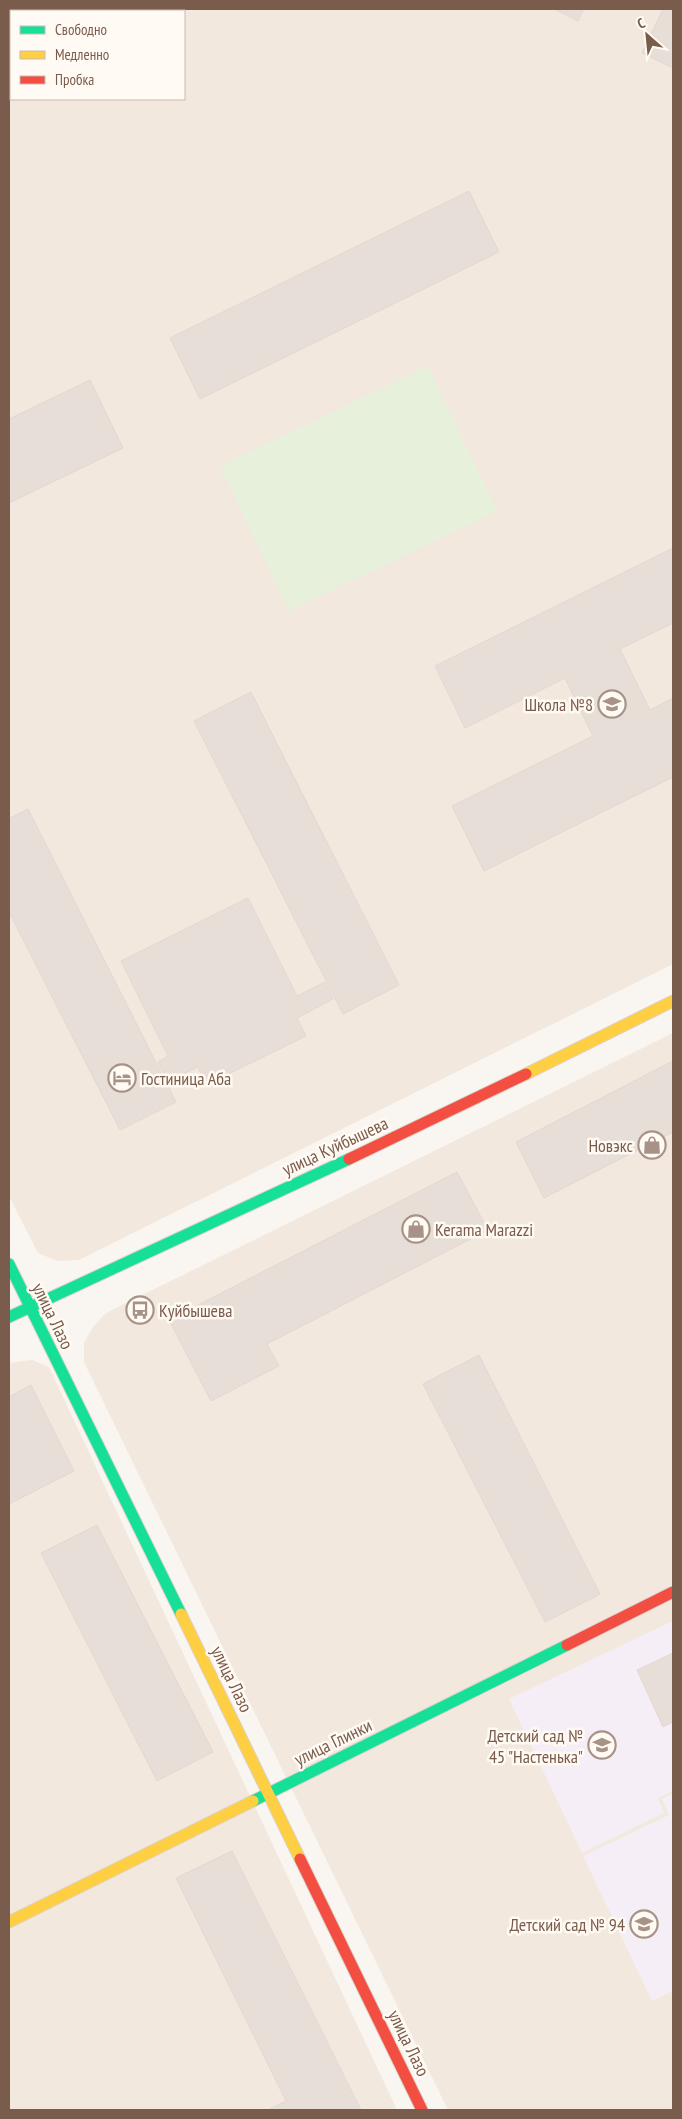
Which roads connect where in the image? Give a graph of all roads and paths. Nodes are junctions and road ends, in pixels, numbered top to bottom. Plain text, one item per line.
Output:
1 (673, 1001) edge
2 (9, 1264) edge
3 (29, 1307) junction
4 (9, 1317) edge
5 (673, 1592) edge
6 (267, 1794) junction
7 (9, 1922) edge
8 (422, 2110) edge

1 - 3 street, улица Куйбышева
2 - 3 street, улица Лазо
3 - 4 street, улица Куйбышева
3 - 6 street, улица Лазо
5 - 6 street, улица Глинки
6 - 7 street, улица Глинки
6 - 8 street, улица Лазо

